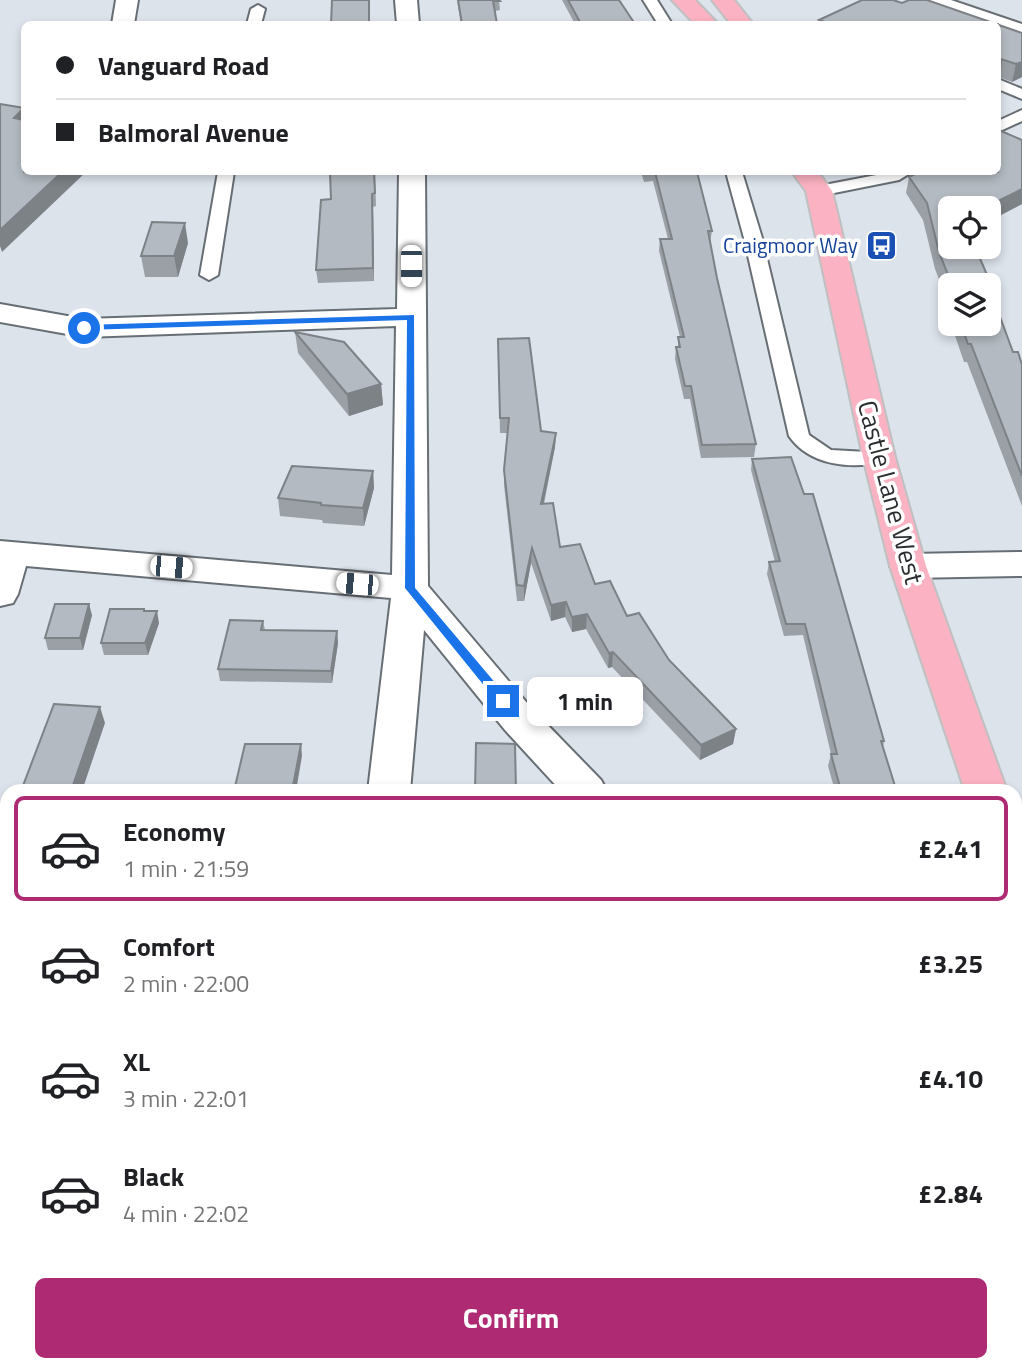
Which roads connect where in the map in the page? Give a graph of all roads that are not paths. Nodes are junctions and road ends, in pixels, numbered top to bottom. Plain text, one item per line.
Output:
1 (128, 0) edge
2 (406, 0) edge
3 (650, 0) edge
4 (683, 0) edge
5 (723, 0) edge
6 (930, 0) edge
7 (258, 9) dead end
8 (124, 21) edge
9 (255, 21) edge
10 (408, 21) edge
11 (663, 21) edge
12 (703, 21) edge
13 (740, 21) edge
14 (992, 21) edge
15 (1001, 24) edge
16 (1022, 31) edge
17 (1001, 85) edge
18 (1022, 94) edge
19 (1022, 115) edge
20 (1001, 126) edge
21 (226, 175) edge
22 (412, 175) edge
23 (735, 175) edge
24 (897, 175) edge
25 (815, 180) edge
26 (209, 275) dead end
27 (0, 313) edge
28 (411, 317) junction
29 (879, 457) junction
30 (6, 552) edge
31 (1022, 564) edge
32 (908, 566) junction
33 (410, 588) junction
34 (0, 594) edge
35 (390, 784) edge
36 (579, 784) edge
37 (984, 784) edge

1 - 8 street
2 - 10 street
3 - 11 lane
4 - 12 main road
5 - 13 main road
6 - 14 street
7 - 9 lane
15 - 16 street
17 - 18 lane
19 - 20 lane
21 - 26 lane
22 - 28 street
23 - 29 lane
24 - 25 lane
25 - 29 main road, Castle Lane West
27 - 28 street
28 - 33 street
29 - 32 main road, Castle Lane West
30 - 33 street
30 - 34 street
31 - 32 street
32 - 37 main road, Castle Lane West
33 - 35 street
33 - 36 street

